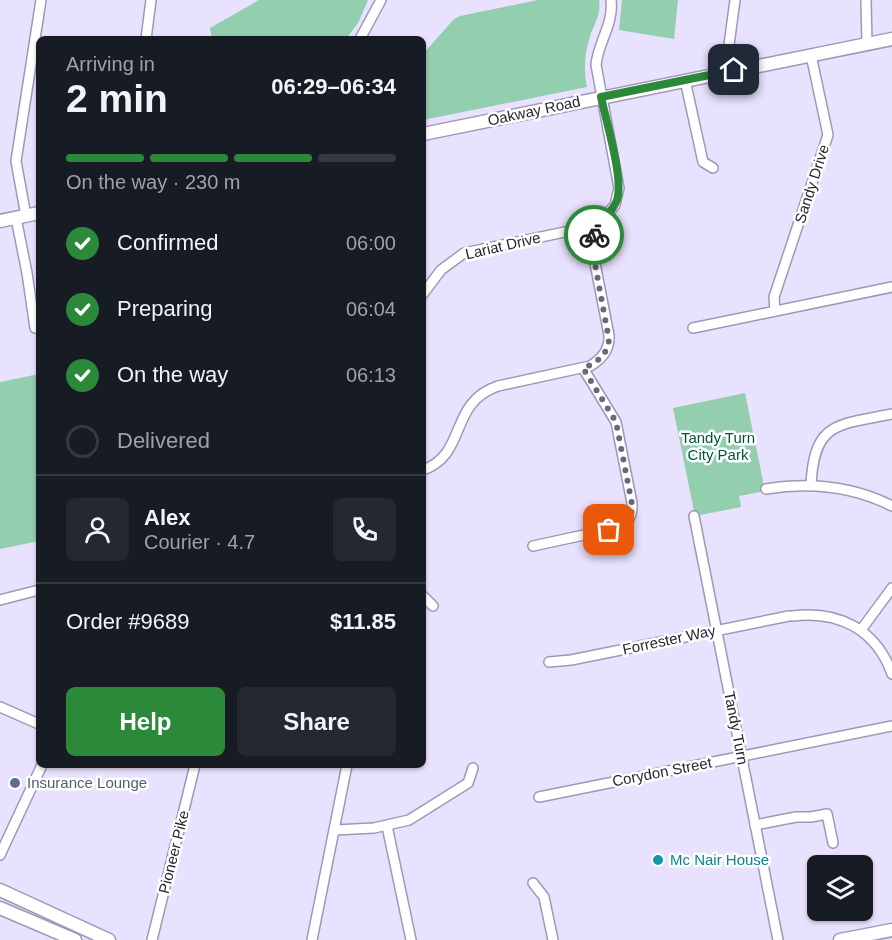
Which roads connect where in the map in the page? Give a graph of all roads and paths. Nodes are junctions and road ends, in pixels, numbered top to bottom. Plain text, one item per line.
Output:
1 (41, 0) edge
2 (151, 0) edge
3 (381, 0) edge
4 (611, 0) edge
5 (735, 0) edge
6 (866, 0) edge
7 (146, 36) edge
8 (362, 36) edge
9 (892, 39) edge
10 (867, 44) junction
11 (811, 55) junction
12 (734, 70) junction
13 (685, 80) junction
14 (601, 97) junction
15 (426, 133) edge
16 (713, 168) dead end
17 (36, 214) edge
18 (21, 217) junction
19 (0, 221) edge
20 (598, 225) junction
21 (577, 230) junction
22 (593, 253) junction
23 (892, 287) edge
24 (426, 290) edge
25 (775, 311) junction
26 (35, 328) dead end
27 (693, 328) dead end
28 (583, 368) junction
29 (892, 414) edge
30 (426, 469) edge
31 (811, 485) junction
32 (766, 489) dead end
33 (892, 507) edge
34 (694, 516) dead end
35 (533, 546) dead end
36 (892, 588) edge
37 (36, 591) edge
38 (426, 599) edge
39 (0, 600) edge
40 (432, 606) dead end
41 (717, 630) junction
42 (861, 630) junction
43 (549, 662) dead end
44 (892, 674) edge
45 (0, 706) edge
46 (36, 723) edge
47 (892, 726) edge
48 (742, 756) junction
49 (41, 768) edge
50 (194, 768) edge
51 (346, 768) edge
52 (473, 768) dead end
53 (538, 797) dead end
54 (755, 825) junction
55 (387, 826) junction
56 (335, 830) junction
57 (833, 843) dead end
58 (0, 855) edge
59 (533, 883) dead end
60 (0, 890) edge
61 (0, 908) edge
62 (892, 930) edge
63 (879, 936) edge
64 (75, 940) edge
65 (109, 940) edge
66 (152, 940) edge
67 (312, 940) edge
68 (411, 940) edge
69 (553, 940) edge
70 (778, 940) edge
71 (840, 940) edge

1 - 18 street
2 - 7 street
3 - 8 street
4 - 14 street
5 - 12 street
6 - 10 street
9 - 10 main road, Oakway Road
10 - 11 main road, Oakway Road
11 - 12 main road, Oakway Road
11 - 25 street, Sandy Drive
12 - 13 main road, Oakway Road
13 - 14 main road, Oakway Road
13 - 16 street
14 - 15 main road, Oakway Road
14 - 20 street
17 - 18 main road
18 - 19 main road
18 - 26 street
20 - 21 street, Lariat Drive
20 - 22 street
21 - 22 street
21 - 24 street, Lariat Drive
22 - 28 street
23 - 25 street
25 - 27 street
28 - 30 street
28 - 35 street
29 - 31 street
31 - 32 street
31 - 33 street
34 - 41 street, Tandy Turn
36 - 42 street
37 - 39 street
38 - 40 street
41 - 42 street, Forrester Way
41 - 43 street, Forrester Way
41 - 48 street, Tandy Turn
42 - 44 street, Forrester Way
45 - 46 street
47 - 48 street, Corydon Street
48 - 53 street, Corydon Street
48 - 54 street, Tandy Turn
49 - 58 street
50 - 66 street, Pioneer Pike
51 - 56 street
52 - 55 street
54 - 57 street
54 - 70 street, Tandy Turn
55 - 56 street
55 - 68 street
56 - 67 street
59 - 69 street
60 - 65 main road
61 - 64 main road
62 - 63 main road
63 - 71 main road

